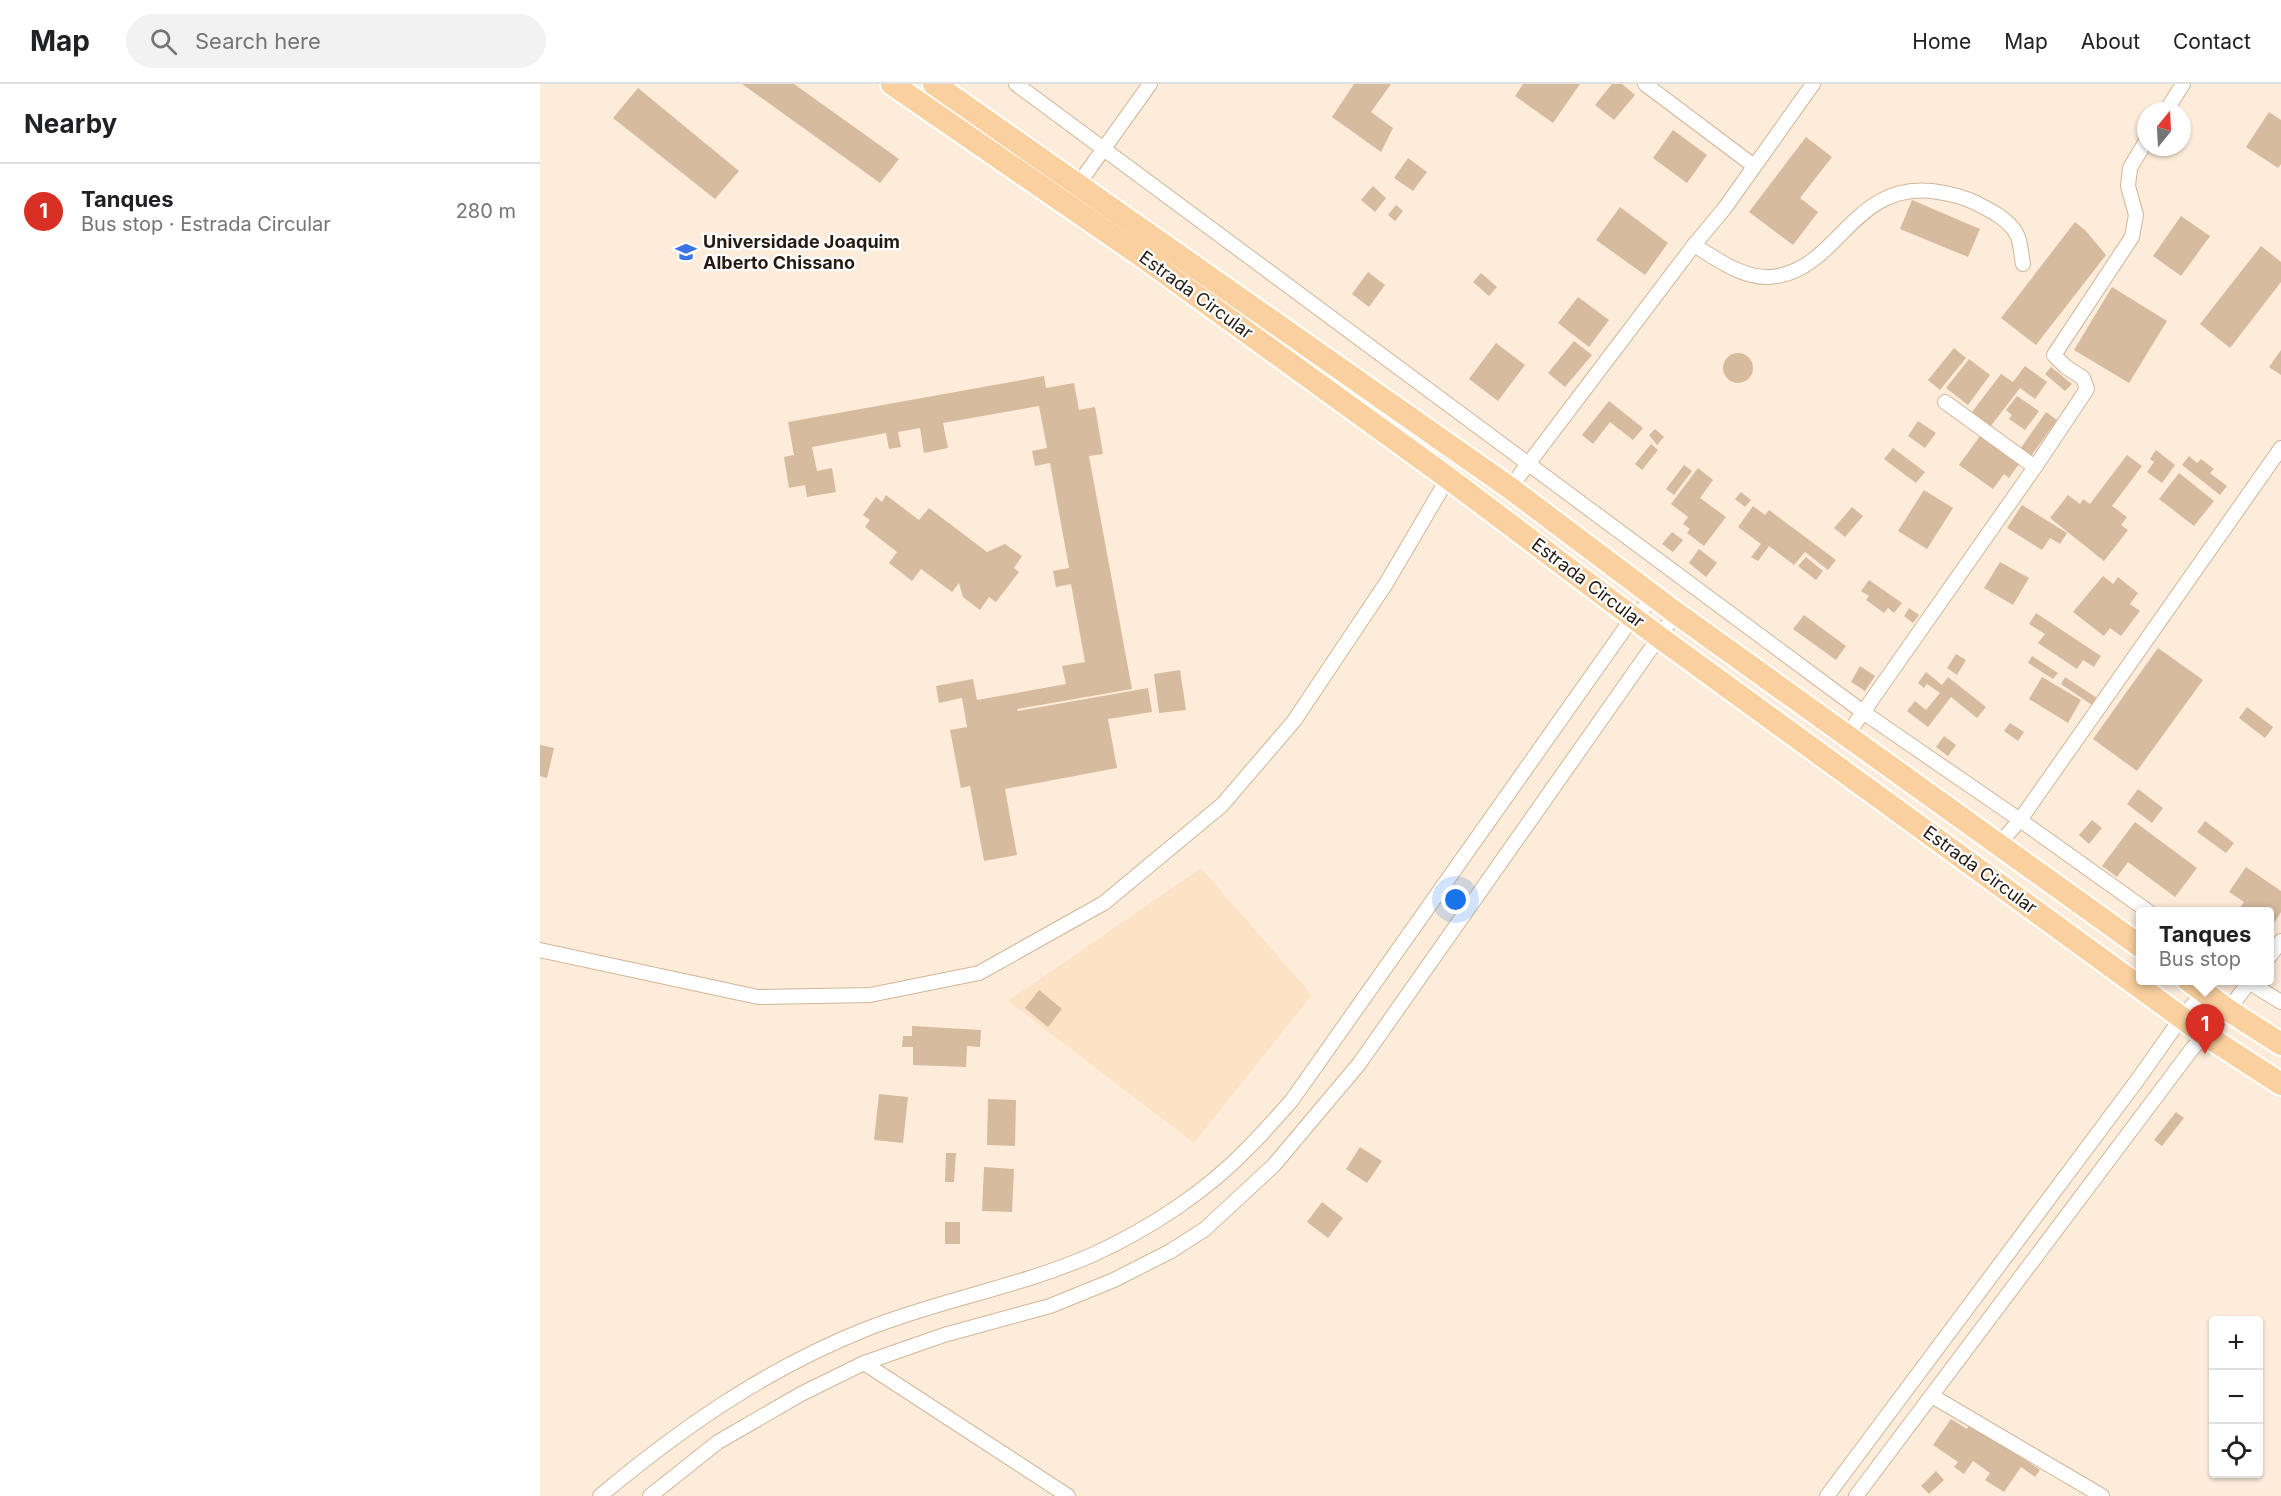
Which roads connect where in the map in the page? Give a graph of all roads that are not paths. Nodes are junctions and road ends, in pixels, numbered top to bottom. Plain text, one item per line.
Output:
1 (892, 84) edge
2 (934, 84) edge
3 (1016, 84) edge
4 (1150, 84) edge
5 (1645, 84) edge
6 (1813, 84) edge
7 (2183, 84) edge
8 (2172, 102) edge
9 (1103, 150) junction
10 (2137, 156) edge
11 (1754, 166) junction
12 (1077, 186) junction
13 (1694, 245) junction
14 (2023, 264) dead end
15 (1945, 402) dead end
16 (2281, 448) edge
17 (1528, 464) junction
18 (2035, 467) junction
19 (1448, 478) junction
20 (1510, 488) junction
21 (1654, 598) junction
22 (1676, 613) junction
23 (1633, 618) junction
24 (1659, 637) junction
25 (1863, 712) junction
26 (1846, 735) junction
27 (2020, 820) junction
28 (1999, 844) junction
29 (2142, 907) edge
30 (2136, 943) edge
31 (540, 950) edge
32 (2136, 984) edge
33 (2138, 985) edge
34 (2245, 985) edge
35 (2254, 985) edge
36 (2196, 986) edge
37 (2281, 1002) edge
38 (2228, 1010) junction
39 (2182, 1017) junction
40 (2204, 1034) junction
41 (2281, 1044) edge
42 (2281, 1084) edge
43 (864, 1363) junction
44 (1932, 1396) junction
45 (600, 1496) edge
46 (650, 1496) edge
47 (1068, 1496) edge
48 (1827, 1496) edge
49 (1856, 1496) edge
50 (2102, 1496) edge

1 - 19 main road, Estrada Circular
2 - 12 main road
3 - 9 street
4 - 9 street
5 - 11 street
6 - 11 street
7 - 8 street
9 - 12 street
9 - 17 street
10 - 18 street
11 - 13 street
12 - 20 main road
13 - 14 street
13 - 17 street
15 - 18 street
16 - 27 street
17 - 20 street
17 - 25 street
18 - 25 street
19 - 23 main road, Estrada Circular
19 - 31 street
20 - 21 main road
21 - 22 main road
21 - 23 street
22 - 24 street
22 - 26 main road
23 - 24 main road, Estrada Circular
23 - 45 street
24 - 32 main road, Estrada Circular
24 - 43 street
25 - 26 street
25 - 27 street
26 - 28 main road
27 - 28 street
27 - 29 street
28 - 30 main road
33 - 39 main road, Estrada Circular
34 - 38 street
35 - 37 street
36 - 38 main road
36 - 39 street
38 - 40 street
38 - 41 main road
39 - 40 main road, Estrada Circular
39 - 48 street
40 - 42 main road, Estrada Circular
40 - 44 street
43 - 46 street
43 - 47 street
44 - 49 street
44 - 50 street

